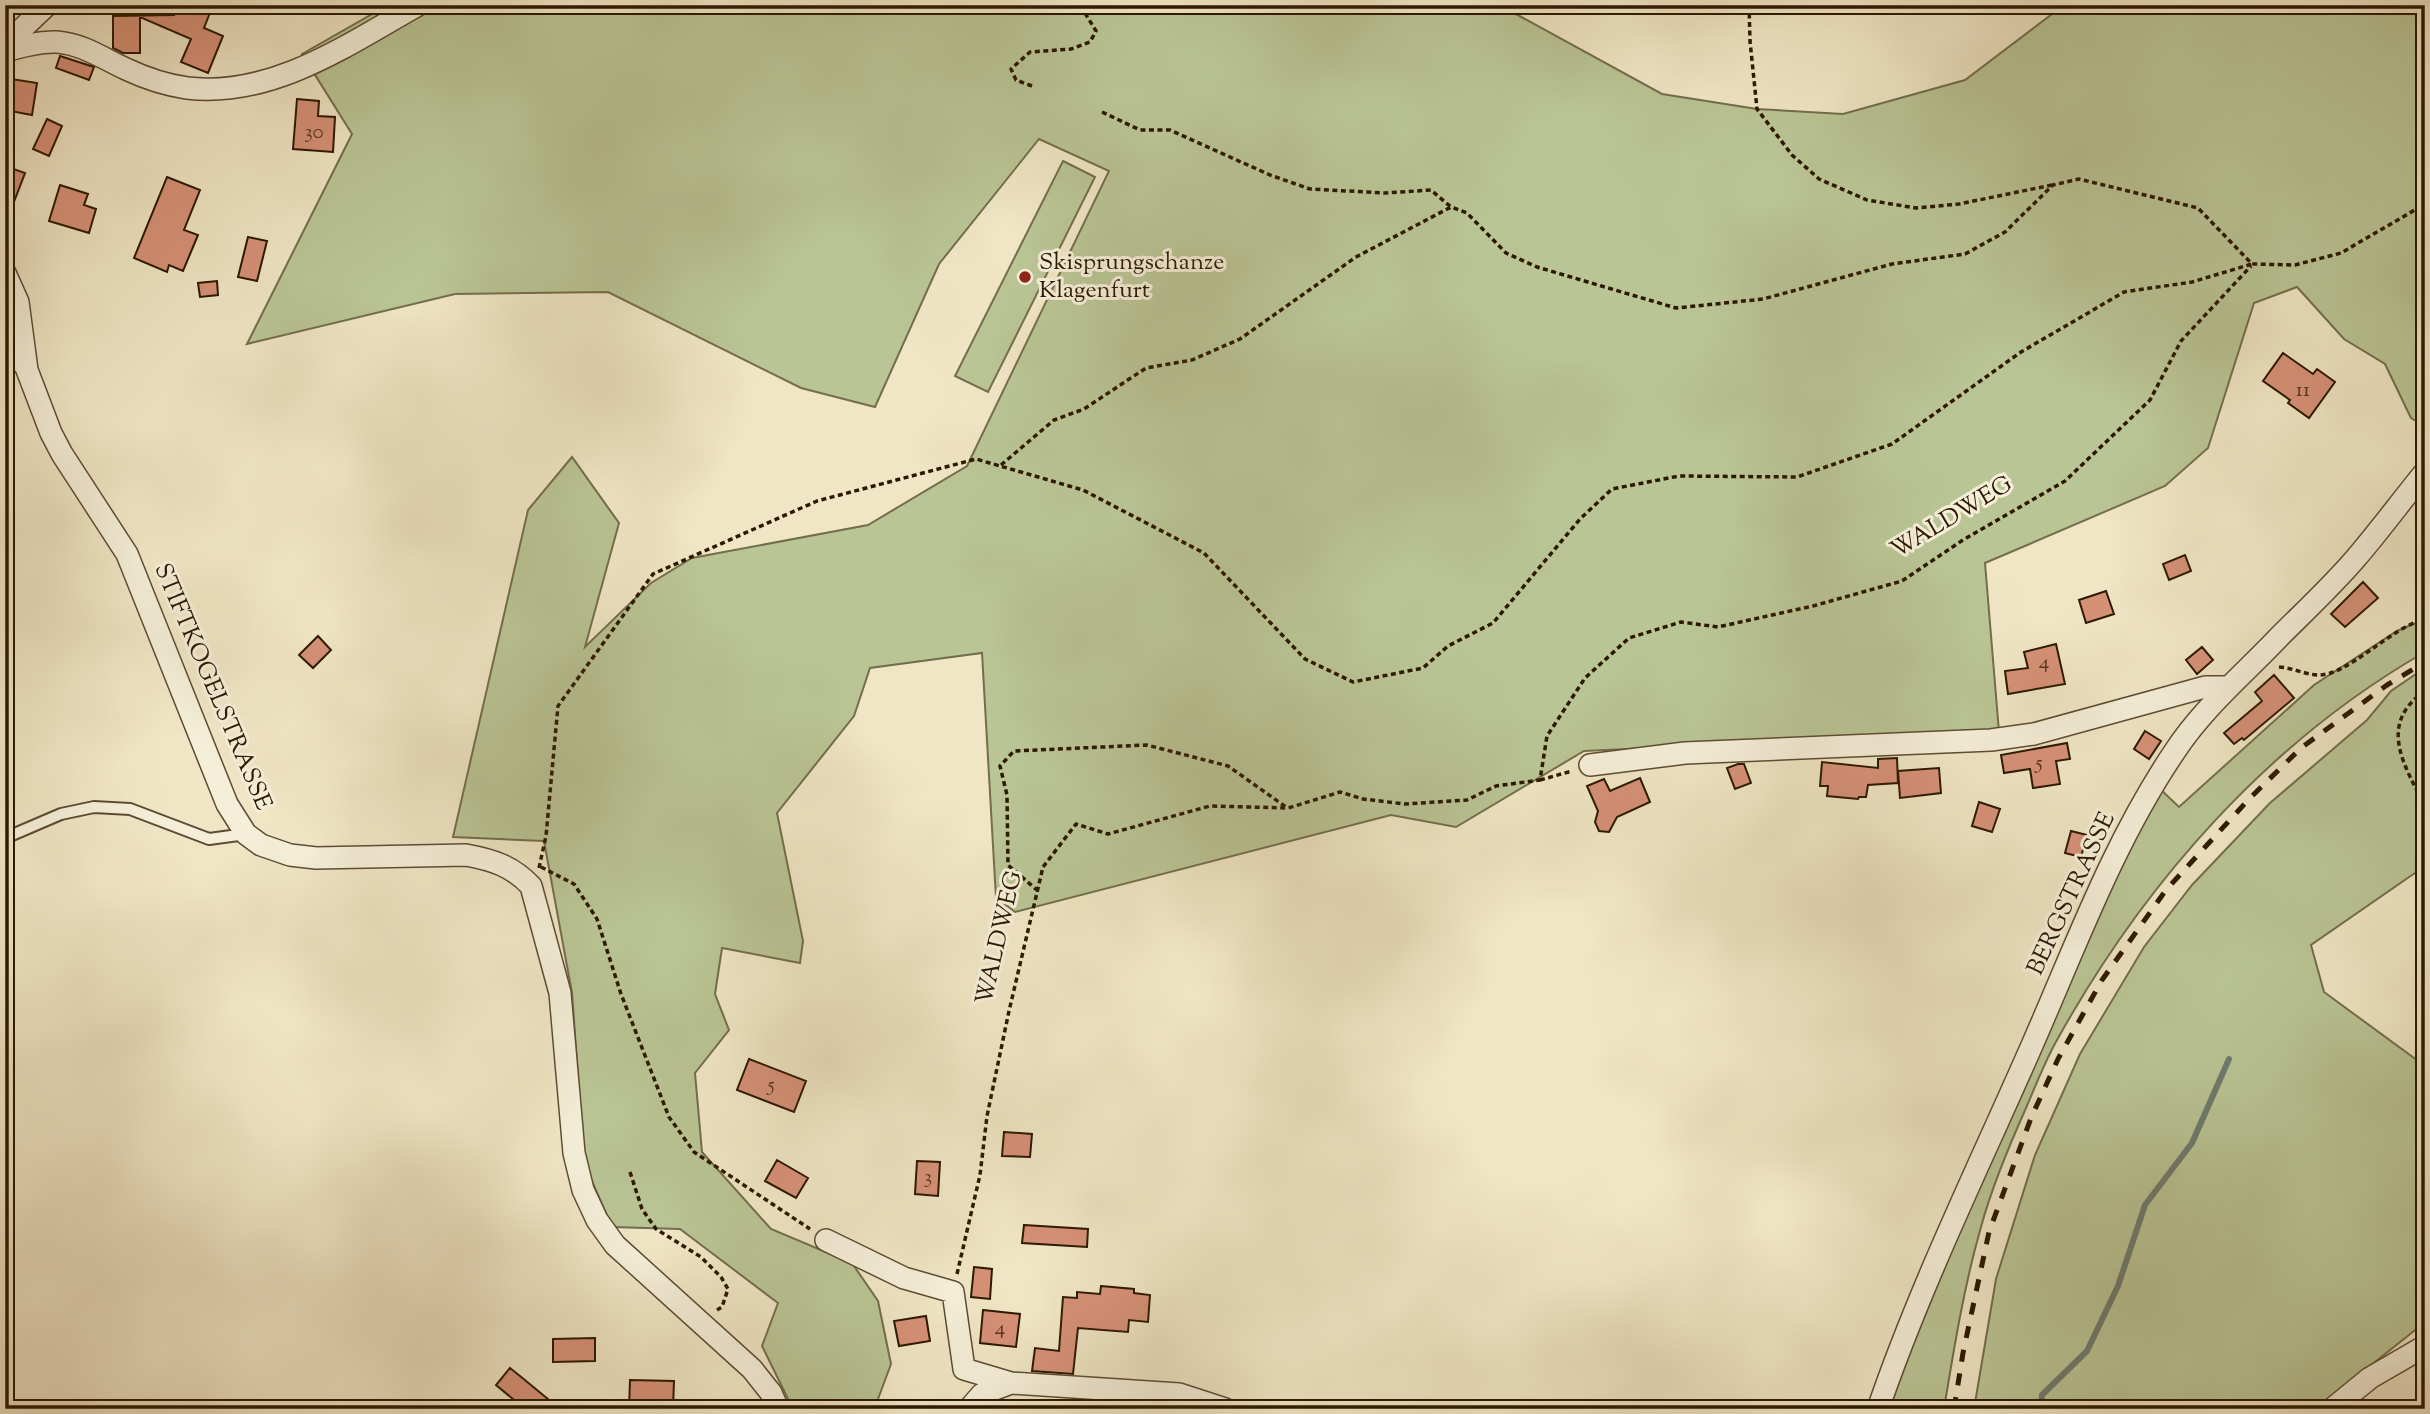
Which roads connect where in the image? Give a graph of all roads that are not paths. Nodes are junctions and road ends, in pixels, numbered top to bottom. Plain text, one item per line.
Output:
1 (47, 5) edge
2 (418, 5) edge
3 (5, 45) edge
4 (5, 51) edge
5 (5, 273) edge
6 (5, 333) edge
7 (27, 370) junction
8 (2425, 472) edge
9 (2228, 687) junction
10 (1590, 765) road end
11 (246, 834) junction
12 (5, 838) edge
13 (826, 1240) road end
14 (2425, 1333) edge
15 (2421, 1350) edge
16 (964, 1369) junction
17 (1011, 1383) junction
18 (969, 1408) edge
19 (778, 1409) edge
20 (1225, 1409) edge
21 (1878, 1409) edge
22 (2332, 1409) edge

1 - 3 street
2 - 4 street
5 - 7 street, STIFTKOGELSTRASSE
6 - 7 street
7 - 11 street, STIFTKOGELSTRASSE
8 - 9 street, BERGSTRASSE
9 - 10 street
9 - 21 street, BERGSTRASSE
11 - 12 lane
11 - 19 street, STIFTKOGELSTRASSE
13 - 16 street
14 - 15 street
15 - 22 street
16 - 17 street
16 - 18 street
17 - 18 street
17 - 20 street

